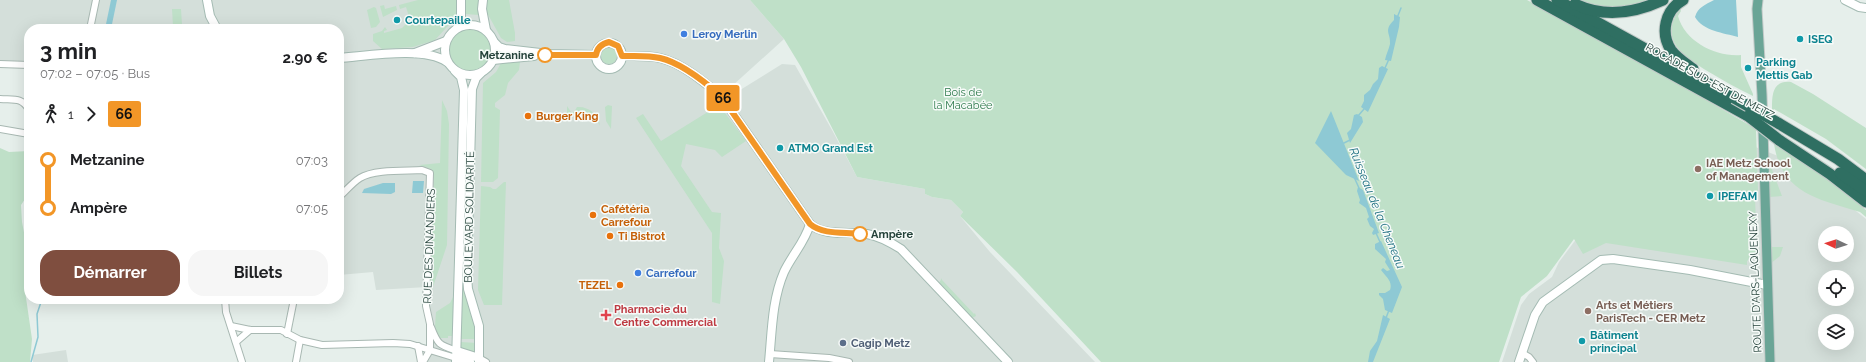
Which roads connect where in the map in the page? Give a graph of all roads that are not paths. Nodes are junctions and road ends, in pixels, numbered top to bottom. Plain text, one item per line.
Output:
1 (96, 0) edge
2 (207, 0) edge
3 (461, 0) edge
4 (483, 0) edge
5 (1537, 0) edge
6 (1557, 0) edge
7 (1565, 0) edge
8 (1663, 0) edge
9 (1683, 0) edge
10 (1845, 0) edge
11 (1757, 3) edge
12 (1866, 8) edge
13 (91, 24) edge
14 (214, 24) edge
15 (458, 27) junction
16 (486, 30) junction
17 (446, 41) junction
18 (494, 42) junction
19 (414, 53) junction
20 (549, 54) junction
21 (596, 55) junction
22 (622, 56) junction
23 (344, 58) edge
24 (493, 60) junction
25 (447, 62) junction
26 (0, 64) edge
27 (24, 65) edge
28 (456, 71) junction
29 (481, 73) junction
30 (0, 100) edge
31 (24, 102) edge
32 (1731, 102) junction
33 (0, 129) edge
34 (1778, 132) junction
35 (24, 133) edge
36 (1866, 180) edge
37 (1866, 191) edge
38 (344, 192) edge
39 (1866, 202) edge
40 (810, 224) junction
41 (820, 230) junction
42 (800, 246) junction
43 (1767, 285) junction
44 (225, 304) edge
45 (293, 304) edge
46 (430, 324) junction
47 (231, 326) junction
48 (250, 330) junction
49 (289, 335) junction
50 (300, 340) junction
51 (236, 342) junction
52 (418, 346) junction
53 (430, 350) junction
54 (1522, 353) junction
55 (456, 357) edge
56 (770, 358) edge
57 (296, 360) edge
58 (482, 361) edge
59 (242, 362) edge
60 (422, 362) edge
61 (470, 362) edge
62 (849, 362) edge
63 (1008, 362) edge
64 (1519, 362) edge
65 (1533, 362) edge
66 (1770, 362) edge

1 - 13 street
2 - 14 street
3 - 15 street
4 - 16 street
5 - 32 highway, ROCADE SUD-EST DE METZ
6 - 32 highway, ROCADE SUD-EST DE METZ
7 - 8 highway
9 - 32 highway
10 - 12 street
11 - 43 main road, ROUTE D'ARS-LAQUENEXY
15 - 16 street
15 - 17 street
16 - 18 street
17 - 19 street
17 - 25 street
18 - 20 street
18 - 24 street
19 - 23 street
19 - 25 street
20 - 21 street
20 - 24 street
21 - 22 street
21 - 22 street
22 - 40 street
24 - 29 street
25 - 28 street
26 - 27 street
28 - 29 street
28 - 55 street, BOULEVARD SOLIDARITÉ
29 - 58 street, BOULEVARD SOLIDARITÉ
30 - 31 street
32 - 34 highway, ROCADE SUD-EST DE METZ, bridge
32 - 34 highway, ROCADE SUD-EST DE METZ, bridge
33 - 35 street
34 - 36 highway, ROCADE SUD-EST DE METZ
34 - 37 highway, ROCADE SUD-EST DE METZ
34 - 39 highway
38 - 46 street, RUE DES DINANDIERS
40 - 41 street
40 - 42 street
41 - 42 street
41 - 63 street
42 - 56 street
43 - 54 street
43 - 66 main road, ROUTE D'ARS-LAQUENEXY
44 - 47 street
45 - 49 street
46 - 53 street, RUE DES DINANDIERS
46 - 55 street, RUE DES DINANDIERS
47 - 48 street
47 - 51 street
48 - 49 street
48 - 51 street
49 - 50 street
49 - 57 street
50 - 52 street
50 - 57 street
51 - 59 street
52 - 53 street
52 - 60 street
53 - 55 street
53 - 60 street
54 - 64 street
54 - 65 street
55 - 58 street
55 - 61 street
56 - 62 street

